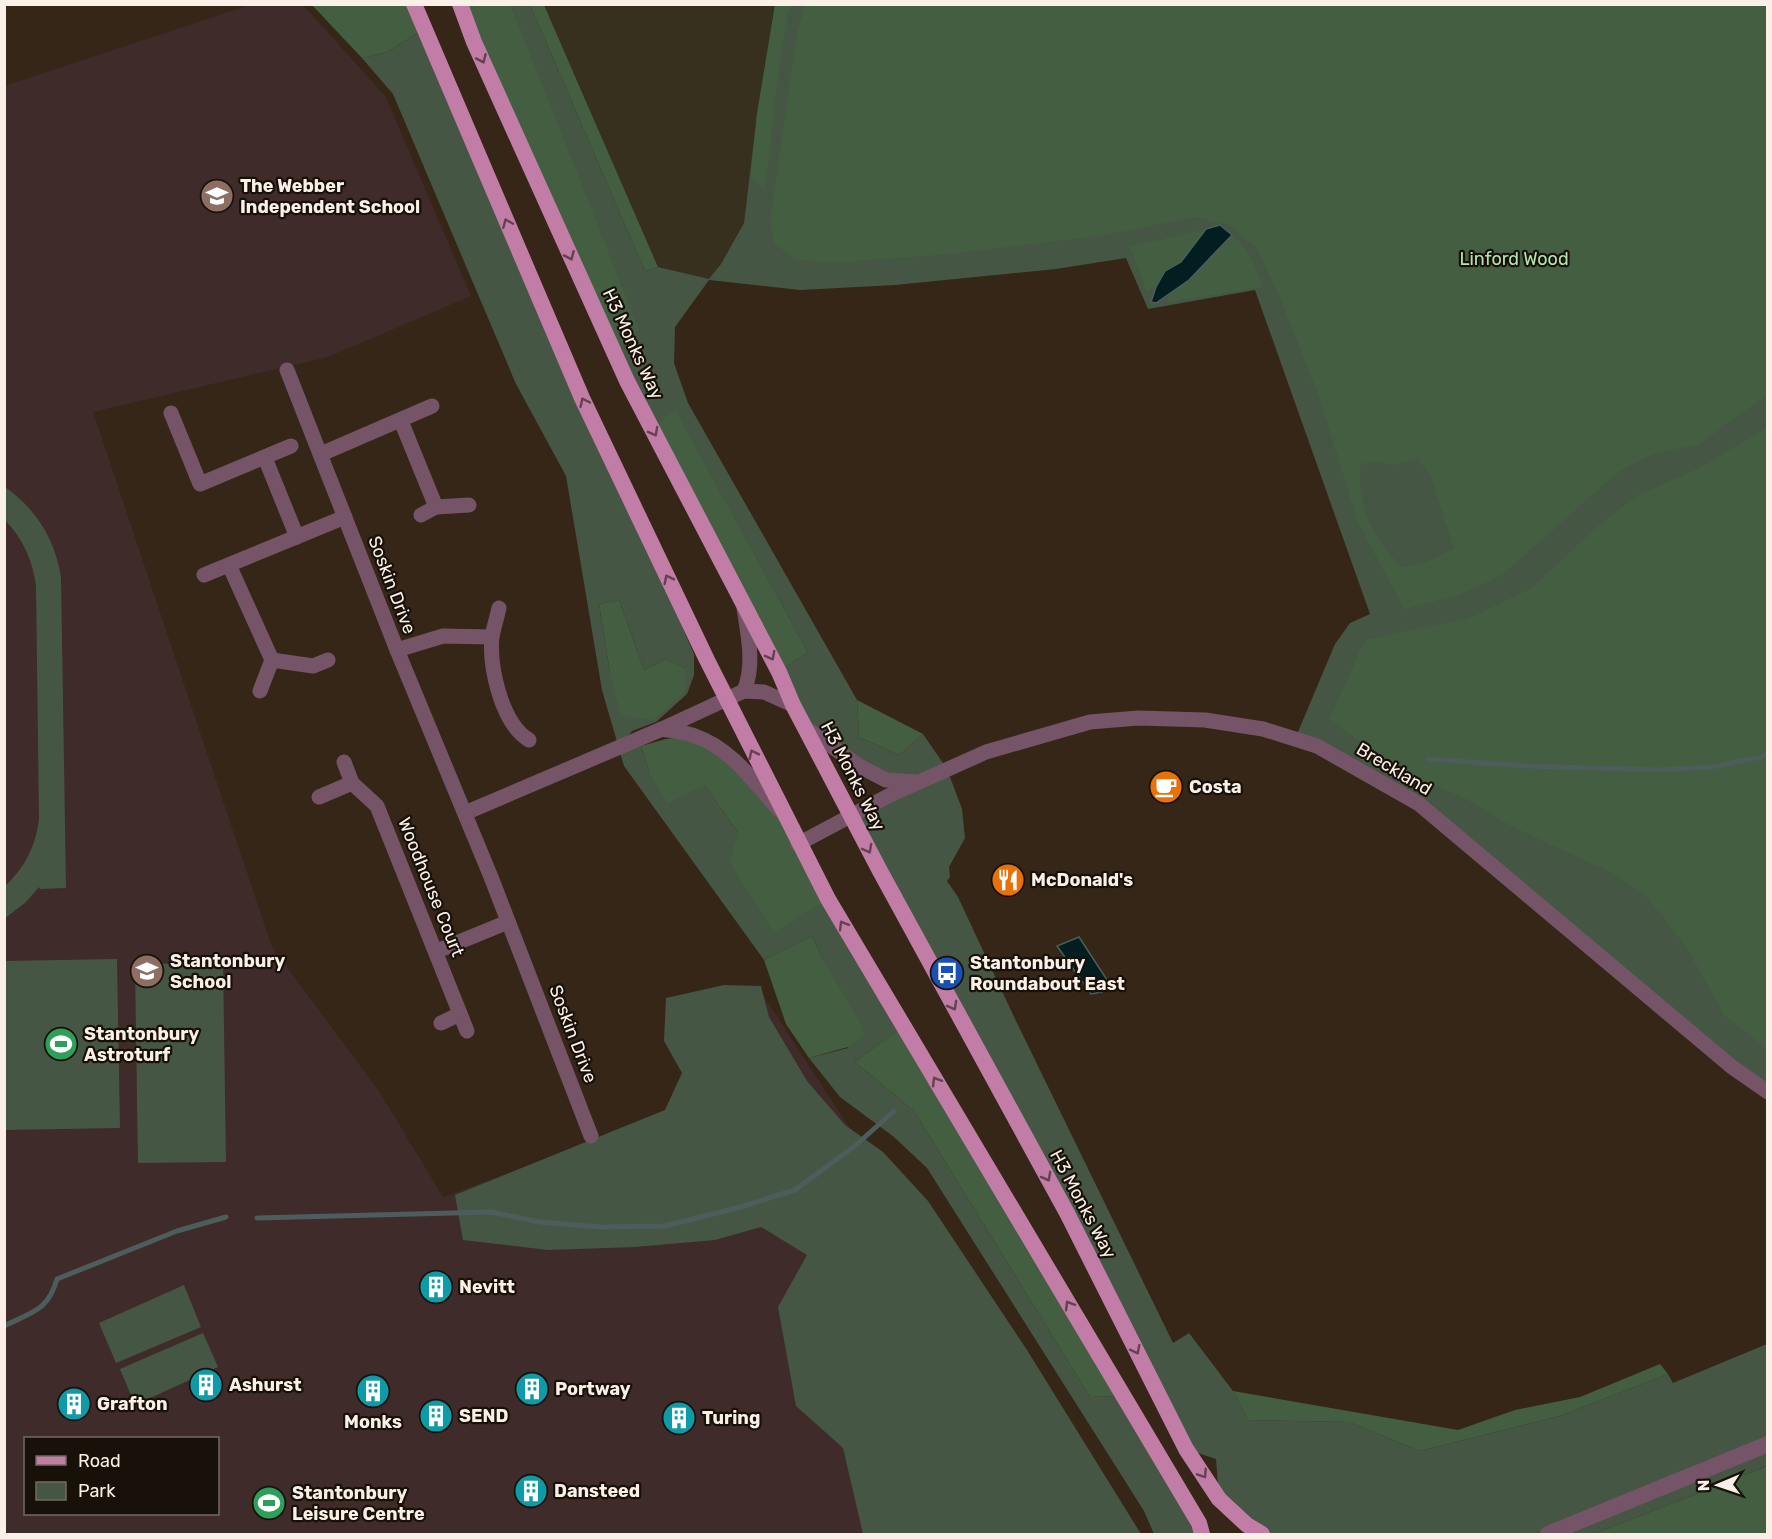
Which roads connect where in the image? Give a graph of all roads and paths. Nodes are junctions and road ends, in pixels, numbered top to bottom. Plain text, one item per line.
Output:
1 (414, 4) edge
2 (460, 4) edge
3 (287, 370) dead end
4 (432, 406) dead end
5 (171, 413) dead end
6 (401, 421) junction
7 (291, 446) dead end
8 (321, 454) junction
9 (265, 458) junction
10 (469, 505) dead end
11 (436, 507) junction
12 (421, 515) dead end
13 (345, 517) junction
14 (297, 537) junction
15 (229, 565) junction
16 (204, 575) dead end
17 (743, 604) junction
18 (499, 608) dead end
19 (492, 637) junction
20 (397, 650) junction
21 (272, 660) junction
22 (328, 660) dead end
23 (260, 691) dead end
24 (744, 691) junction
25 (726, 699) junction
26 (794, 705) junction
27 (806, 728) junction
28 (662, 729) junction
29 (522, 740) dead end
30 (344, 762) dead end
31 (352, 783) junction
32 (918, 783) junction
33 (319, 797) dead end
34 (465, 813) junction
35 (783, 815) junction
36 (851, 816) junction
37 (798, 844) junction
38 (508, 922) junction
39 (437, 951) junction
40 (460, 1014) junction
41 (441, 1023) dead end
42 (467, 1031) dead end
43 (1767, 1092) edge
44 (591, 1136) dead end
45 (1767, 1444) edge
46 (1202, 1534) edge
47 (1262, 1534) edge
48 (1548, 1534) edge

25 -> 1 main road
2 -> 17 main road, H3 Monks Way
3 - 8 street, Soskin Drive
4 - 6 street
5 - 9 street
6 - 8 street
6 - 11 street
7 - 9 street
8 - 13 street, Soskin Drive
9 - 14 street
10 - 11 street
11 - 12 street
13 - 14 street
13 - 20 street, Soskin Drive
14 - 15 street
15 - 16 street
15 - 21 street
17 - 24 street
17 -> 26 main road, H3 Monks Way
18 - 19 street
19 - 20 street
19 - 29 street
20 - 34 street, Soskin Drive
21 - 22 street
21 - 23 street
24 - 25 street
24 - 26 street
25 - 28 street
35 -> 25 main road
26 - 27 main road, H3 Monks Way
27 - 32 street, Breckland
27 - 36 main road, H3 Monks Way
28 - 34 street
28 - 35 street
30 - 31 street, Woodhouse Court
31 - 33 street
31 - 39 street, Woodhouse Court
32 - 36 street, Breckland
32 - 43 street, Breckland
34 - 38 street, Soskin Drive
35 - 37 main road
36 - 37 street, Breckland
36 -> 47 main road, H3 Monks Way
46 -> 37 main road
38 - 39 street
38 - 44 street, Soskin Drive
39 - 40 street, Woodhouse Court
40 - 41 street
40 - 42 street, Woodhouse Court
45 - 48 street

